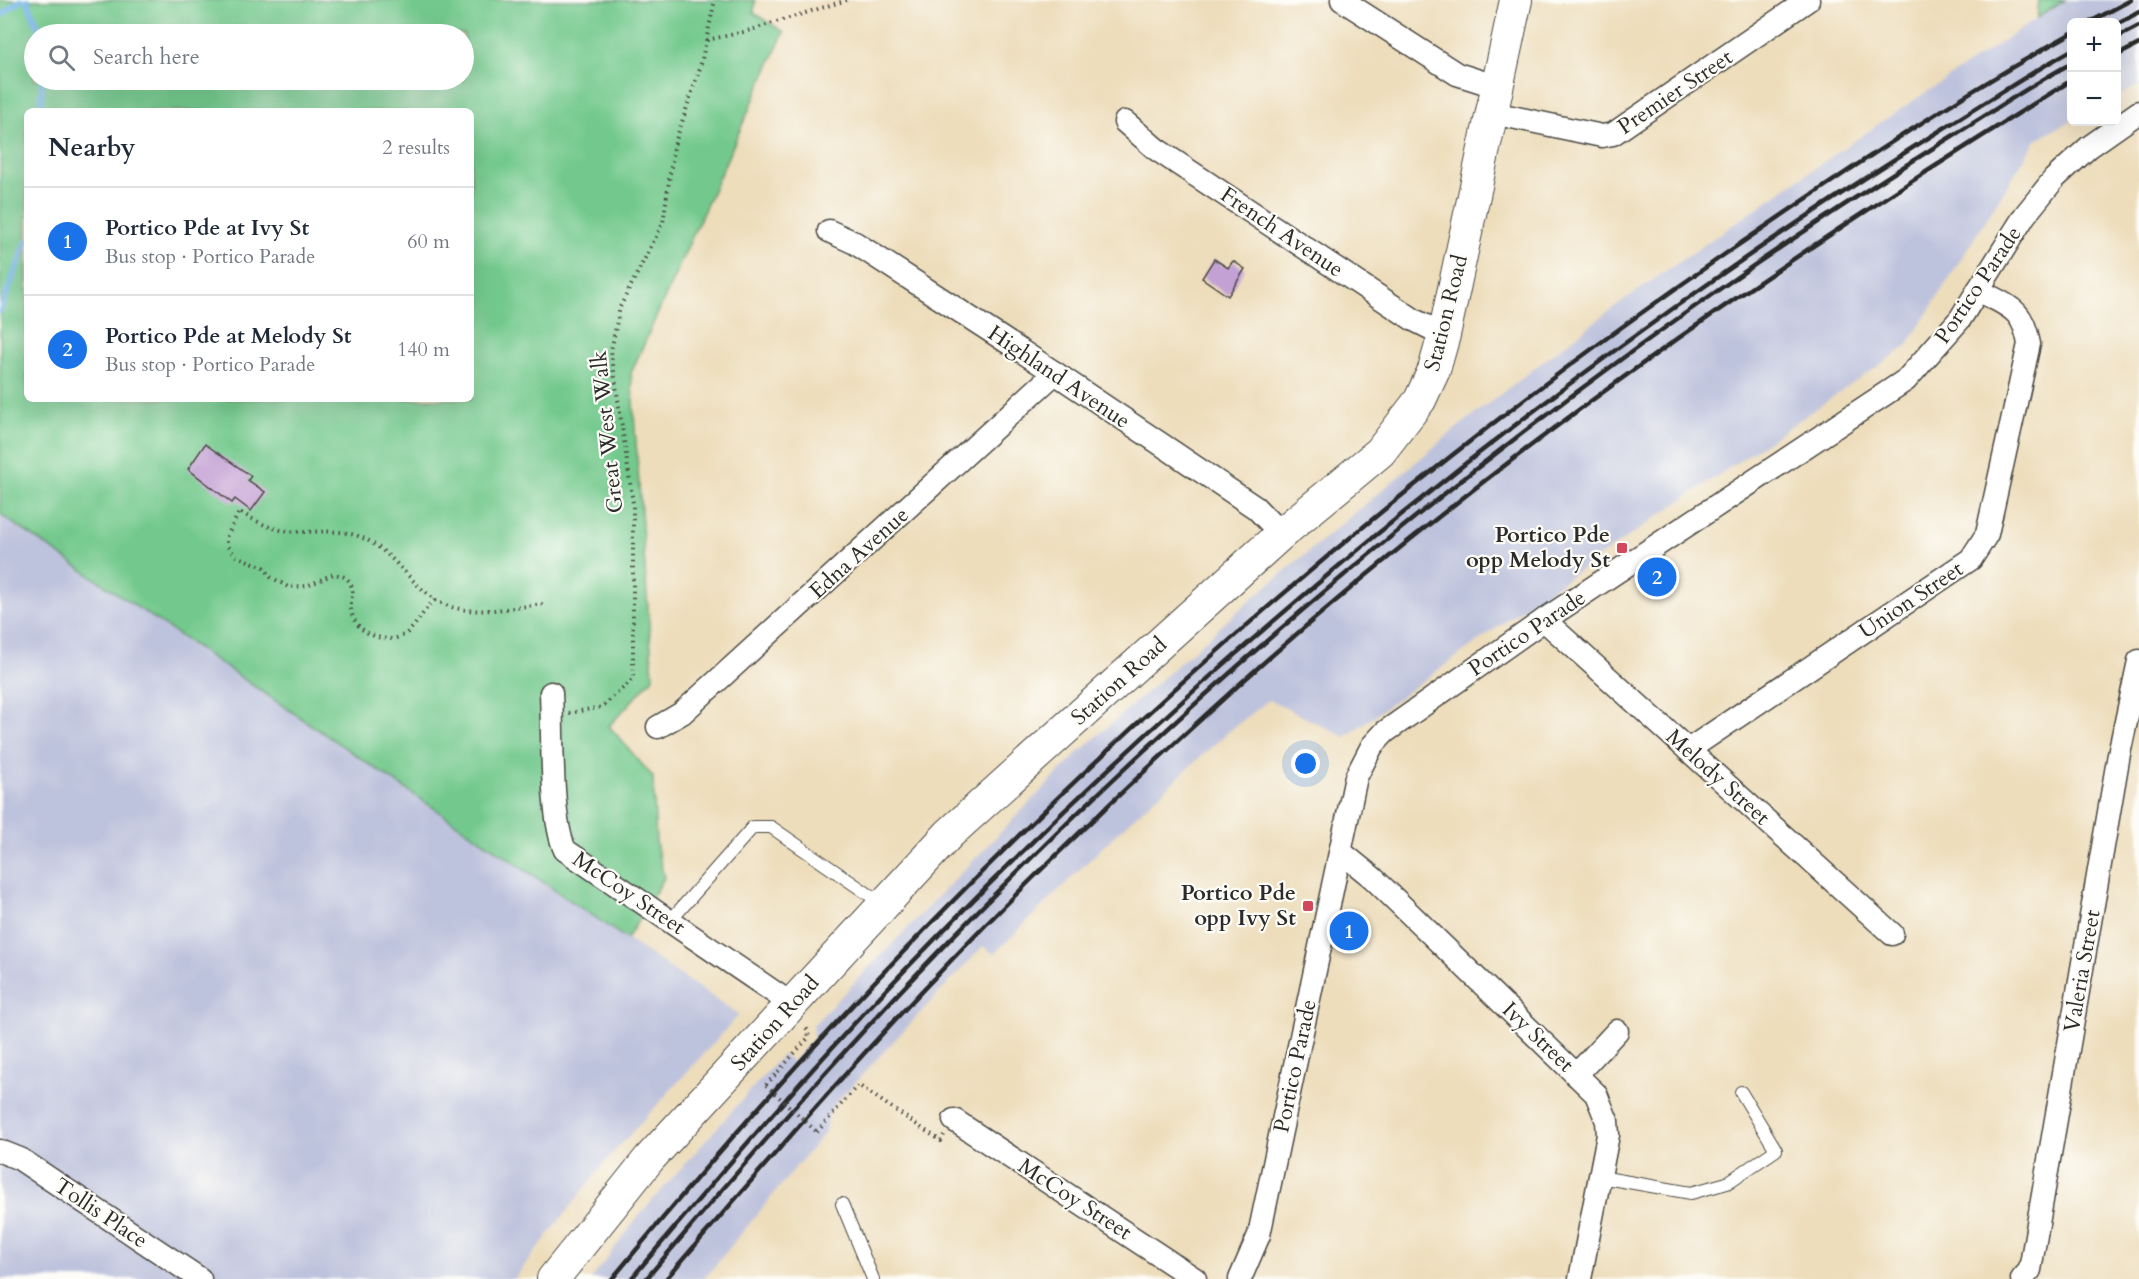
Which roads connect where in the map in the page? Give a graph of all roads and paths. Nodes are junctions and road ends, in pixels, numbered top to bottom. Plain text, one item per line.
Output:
1 (715, 0) edge
2 (847, 0) edge
3 (1342, 0) edge
4 (1516, 0) edge
5 (1808, 0) edge
6 (707, 40) junction
7 (1496, 100) junction
8 (2139, 112) edge
9 (1125, 122) dead end
10 (829, 231) dead end
11 (1978, 290) junction
12 (1444, 335) junction
13 (1055, 373) junction
14 (1281, 534) junction
15 (435, 600) junction
16 (546, 604) dead end
17 (1544, 620) junction
18 (2139, 661) edge
19 (551, 693) dead end
20 (552, 716) junction
21 (658, 727) dead end
22 (1688, 750) junction
23 (1341, 852) junction
24 (884, 904) junction
25 (670, 921) junction
26 (1892, 934) dead end
27 (793, 1005) junction
28 (1617, 1031) dead end
29 (801, 1048) dead end
30 (1576, 1074) junction
31 (1741, 1092) dead end
32 (954, 1120) joint
33 (0, 1151) edge
34 (1600, 1177) junction
35 (842, 1204) dead end
36 (200, 1279) edge
37 (553, 1279) edge
38 (873, 1279) edge
39 (1195, 1279) edge
40 (1240, 1279) edge
41 (1580, 1279) edge
42 (2022, 1279) edge

1 - 6 path, Great West Walk
2 - 6 path
3 - 7 street, Premier Street
4 - 7 main road, Station Road
5 - 7 street, Premier Street
6 - 20 path, Great West Walk
7 - 12 main road, Station Road
8 - 11 street, Portico Parade
9 - 12 street, French Avenue
10 - 13 street, Highland Avenue
11 - 17 street, Portico Parade
11 - 22 street, Union Street
12 - 14 main road, Station Road
13 - 14 street, Highland Avenue
13 - 21 street, Edna Avenue
14 - 24 main road, Station Road
15 - 15 path
15 - 16 path
17 - 22 street, Melody Street
17 - 23 street, Portico Parade
18 - 42 street, Valeria Street
19 - 20 street, McCoy Street
20 - 25 street, McCoy Street
22 - 26 street, Melody Street
23 - 30 street, Ivy Street
23 - 40 street, Portico Parade
24 - 25 lane
24 - 27 main road, Station Road
25 - 27 street, McCoy Street
27 - 37 main road, Station Road
28 - 30 street
29 - 32 path, bridge
30 - 34 street, Ivy Street
31 - 34 lane
32 - 39 street, McCoy Street
33 - 36 street, Tollis Place
34 - 41 street, Ivy Street
35 - 38 lane

